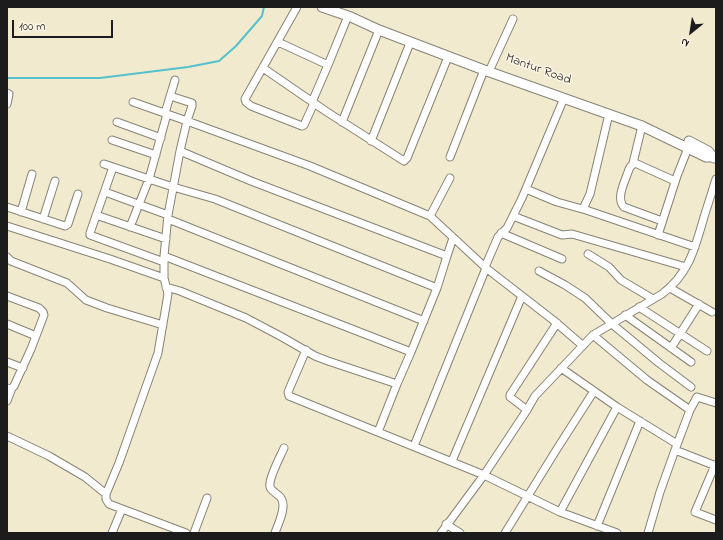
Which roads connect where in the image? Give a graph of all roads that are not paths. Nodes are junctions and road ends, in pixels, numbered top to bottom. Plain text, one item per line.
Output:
1 (297, 7) edge
2 (322, 7) edge
3 (349, 16) junction
4 (513, 19) dead end
5 (379, 30) junction
6 (278, 42) junction
7 (410, 43) junction
8 (448, 56) junction
9 (328, 65) junction
10 (263, 68) junction
11 (488, 68) junction
12 (175, 80) dead end
13 (7, 93) edge
14 (170, 96) junction
15 (564, 98) junction
16 (133, 102) dead end
17 (313, 102) junction
18 (7, 104) edge
19 (166, 113) junction
20 (610, 114) junction
21 (187, 121) junction
22 (117, 122) dead end
23 (342, 122) junction
24 (642, 126) junction
25 (161, 138) junction
26 (112, 140) dead end
27 (371, 141) junction
28 (688, 148) junction
29 (180, 151) junction
30 (156, 155) junction
31 (450, 157) dead end
32 (714, 159) edge
33 (633, 163) junction
34 (104, 164) dead end
35 (113, 167) junction
36 (32, 174) dead end
37 (450, 178) dead end
38 (150, 179) junction
39 (716, 179) edge
40 (55, 181) dead end
41 (675, 181) junction
42 (173, 187) junction
43 (526, 189) junction
44 (104, 192) junction
45 (78, 194) dead end
46 (139, 204) junction
47 (7, 207) edge
48 (582, 209) junction
49 (21, 212) junction
50 (96, 215) junction
51 (430, 216) junction
52 (514, 216) junction
53 (168, 217) junction
54 (43, 219) junction
55 (662, 221) junction
56 (7, 226) edge
57 (130, 227) junction
58 (501, 233) junction
59 (658, 235) junction
60 (453, 238) junction
61 (166, 239) junction
62 (695, 247) junction
63 (588, 254) dead end
64 (447, 256) junction
65 (7, 257) edge
66 (164, 259) junction
67 (562, 259) dead end
68 (486, 268) junction
69 (686, 268) junction
70 (539, 271) dead end
71 (164, 278) junction
72 (166, 287) junction
73 (437, 288) junction
74 (670, 288) junction
75 (7, 296) edge
76 (522, 296) junction
77 (652, 299) junction
78 (699, 304) junction
79 (639, 307) junction
80 (712, 312) dead end
81 (625, 315) junction
82 (424, 321) junction
83 (557, 323) junction
84 (7, 324) edge
85 (612, 324) junction
86 (162, 325) junction
87 (680, 334) junction
88 (593, 335) junction
89 (36, 336) junction
90 (582, 345) junction
91 (672, 348) junction
92 (306, 350) junction
93 (707, 351) dead end
94 (412, 352) junction
95 (7, 362) edge
96 (691, 362) dead end
97 (22, 368) junction
98 (561, 368) junction
99 (397, 384) junction
100 (691, 387) dead end
101 (10, 388) edge
102 (594, 392) junction
103 (7, 401) edge
104 (716, 403) edge
105 (617, 407) junction
106 (527, 410) junction
107 (690, 410) junction
108 (640, 421) junction
109 (378, 432) junction
110 (7, 436) edge
111 (414, 446) junction
112 (676, 447) junction
113 (284, 448) dead end
114 (452, 461) junction
115 (716, 465) edge
116 (484, 475) junction
117 (106, 494) junction
118 (528, 496) junction
119 (207, 498) dead end
120 (122, 509) junction
121 (560, 512) junction
122 (716, 520) edge
123 (446, 524) junction
124 (597, 526) junction
125 (112, 533) edge
126 (186, 533) edge
127 (194, 533) edge
128 (275, 533) edge
129 (441, 533) edge
130 (460, 533) edge
131 (505, 533) edge
132 (617, 533) edge
133 (648, 533) edge

1 - 6 street
2 - 3 main road, Mantur Road
3 - 5 main road, Mantur Road
3 - 9 street
3 - 11 main road, Mantur Road
4 - 11 street
5 - 7 main road, Mantur Road
5 - 23 street
6 - 9 street
6 - 10 street
7 - 8 main road, Mantur Road
7 - 27 street
8 - 11 main road, Mantur Road
8 - 27 street
9 - 17 street
10 - 17 street
10 - 17 street
11 - 15 main road, Mantur Road
11 - 31 street
11 - 32 main road, Mantur Road
12 - 14 street
13 - 18 street
14 - 19 street
14 - 21 street
15 - 20 main road, Mantur Road
15 - 43 street
16 - 19 street
17 - 23 street
19 - 21 street
19 - 25 street
20 - 24 main road, Mantur Road
20 - 48 street
21 - 29 street
21 - 51 street
22 - 25 street
23 - 27 street
24 - 28 main road, Mantur Road
24 - 33 street
25 - 30 street
26 - 30 street
28 - 32 main road, Mantur Road
28 - 41 street
29 - 42 street
29 - 64 street
30 - 38 street
33 - 41 street
33 - 55 street
34 - 35 street
35 - 38 street
35 - 44 street
36 - 49 street
37 - 51 street
38 - 42 street
38 - 46 street
39 - 62 street
40 - 54 street
41 - 55 street
42 - 53 street
42 - 73 street
43 - 48 street
43 - 52 street
44 - 46 street
44 - 50 street
45 - 54 street
46 - 53 street
46 - 57 street
47 - 49 street
48 - 59 street
49 - 54 street
50 - 57 street
50 - 66 street
51 - 60 street
52 - 58 street
52 - 69 street
53 - 61 street
53 - 82 street
55 - 59 street
56 - 71 street
57 - 61 street
58 - 67 street
58 - 68 street
59 - 62 street
60 - 64 street
60 - 68 street
61 - 66 street
62 - 69 street
63 - 77 street
64 - 73 street
65 - 86 street
66 - 71 street
66 - 94 street
68 - 76 street
68 - 111 street
69 - 74 street
70 - 85 street
71 - 72 street
72 - 86 street
72 - 92 street
73 - 82 street
74 - 77 street
74 - 78 street
75 - 89 street
76 - 83 street
76 - 114 street
77 - 79 street
78 - 80 street
78 - 87 street
79 - 81 street
79 - 87 street
81 - 85 street
81 - 91 street
82 - 94 street
83 - 90 street
83 - 106 street
84 - 89 street
85 - 88 street
85 - 100 street
86 - 117 street
87 - 91 street
87 - 93 street
88 - 90 street
88 - 107 street
89 - 97 street
90 - 98 street
91 - 96 street
92 - 99 street
92 - 109 street
94 - 99 street
95 - 97 street
97 - 101 street
98 - 102 street
98 - 106 street
99 - 109 street
101 - 103 street
102 - 105 street
102 - 118 street
104 - 107 street
105 - 108 street
105 - 121 street
106 - 116 street
107 - 112 street
108 - 112 street
108 - 124 street
109 - 111 street
110 - 117 street
111 - 114 street
112 - 115 street
112 - 133 street
113 - 128 street
114 - 116 street
115 - 122 street
116 - 118 street
116 - 123 street
117 - 120 street
118 - 121 street
118 - 131 street
119 - 127 street
120 - 125 street
120 - 126 street
121 - 124 street
123 - 129 street
123 - 130 street
124 - 132 street

